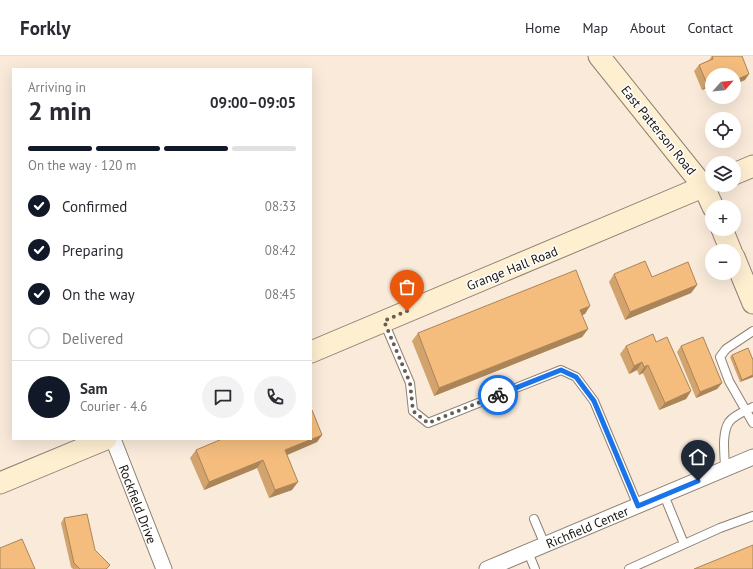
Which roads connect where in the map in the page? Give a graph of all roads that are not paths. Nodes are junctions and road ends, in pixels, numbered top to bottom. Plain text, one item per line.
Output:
1 (599, 56) edge
2 (753, 166) edge
3 (741, 171) edge
4 (705, 181) edge
5 (705, 186) edge
6 (741, 274) edge
7 (753, 303) edge
8 (384, 321) junction
9 (753, 331) edge
10 (312, 352) edge
11 (749, 409) edge
12 (753, 423) edge
13 (104, 440) edge
14 (113, 440) edge
15 (753, 457) edge
16 (725, 469) junction
17 (0, 484) edge
18 (664, 495) junction
19 (638, 506) junction
20 (753, 516) edge
21 (534, 519) dead end
22 (684, 544) junction
23 (545, 545) junction
24 (528, 552) junction
25 (164, 569) edge
26 (487, 569) edge
27 (535, 569) edge
28 (628, 569) edge

1 - 4 street, East Patterson Road
2 - 3 street
5 - 8 street, Grange Hall Road
6 - 7 street
8 - 10 street, Grange Hall Road
8 - 19 lane
9 - 11 lane
11 - 12 lane
11 - 16 lane
13 - 17 street
14 - 25 street, Rockfield Drive
15 - 16 street, Richfield Center
16 - 18 street, Richfield Center
18 - 19 street, Richfield Center
18 - 22 lane
19 - 23 street, Richfield Center
20 - 22 lane
21 - 23 lane
22 - 28 lane
23 - 24 street, Richfield Center
24 - 26 street, Richfield Center
24 - 27 lane

